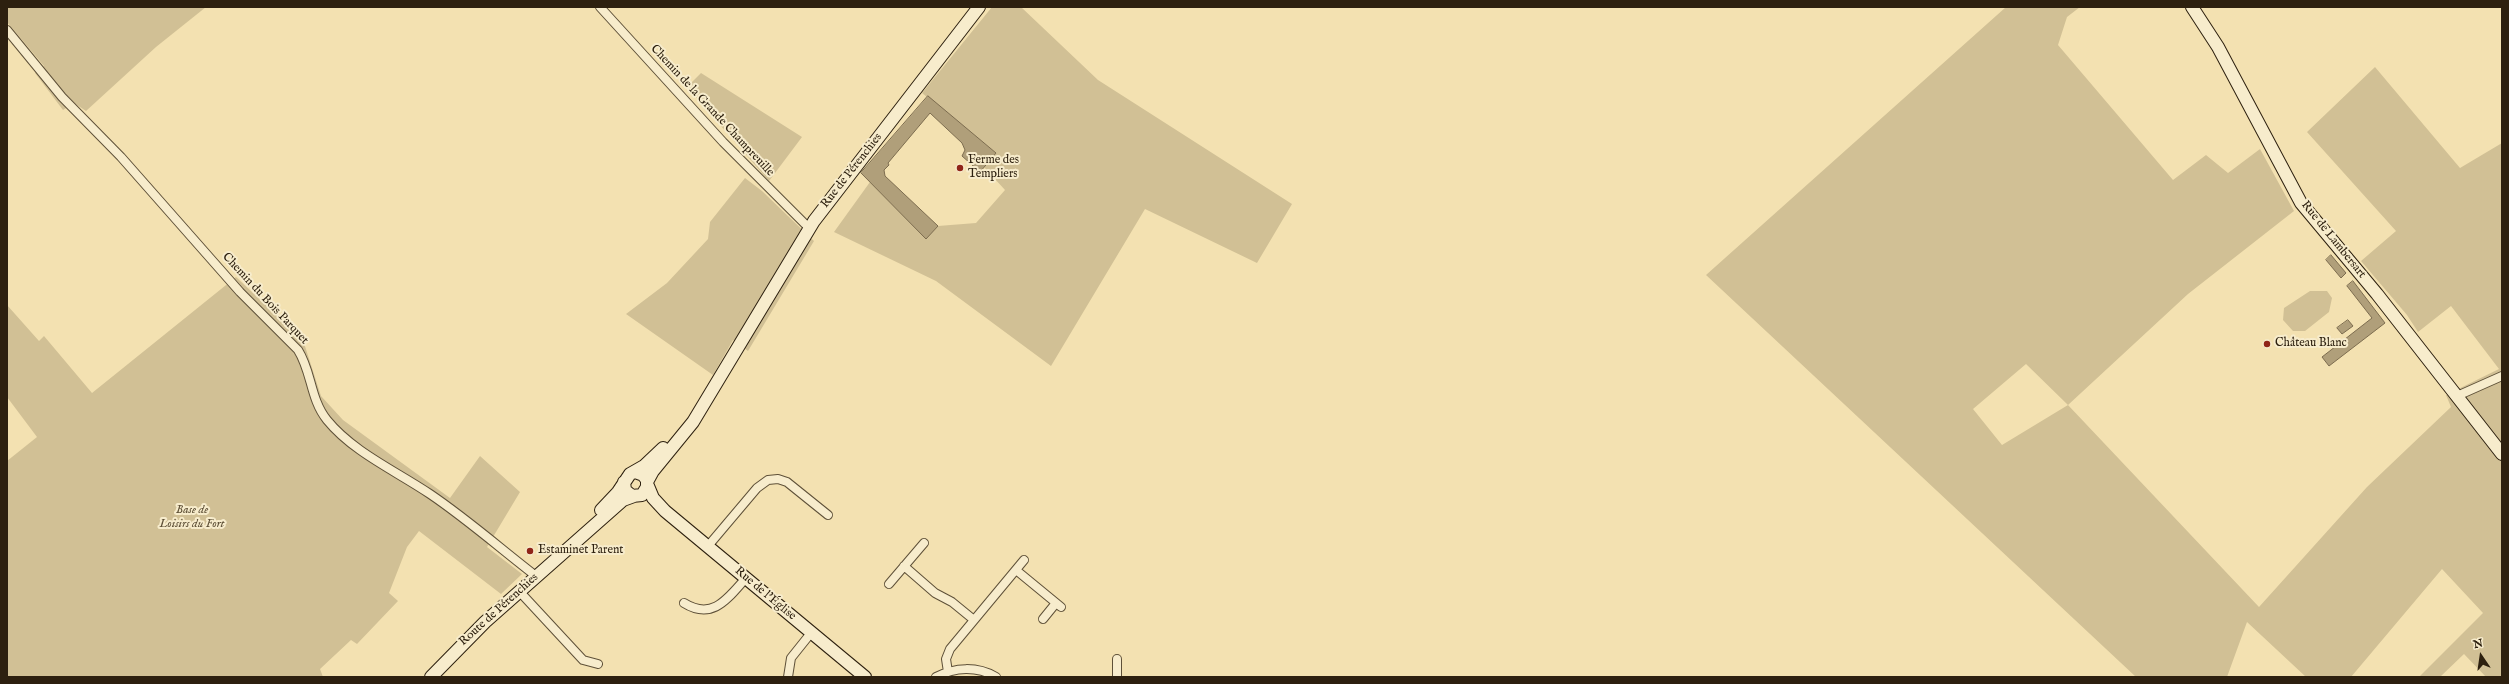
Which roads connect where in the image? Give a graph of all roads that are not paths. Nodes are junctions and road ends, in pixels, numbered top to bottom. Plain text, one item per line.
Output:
1 (600, 7) edge
2 (980, 7) edge
3 (2192, 7) edge
4 (7, 30) edge
5 (809, 228) junction
6 (740, 346) joint
7 (2502, 376) edge
8 (2457, 396) junction
9 (703, 405) junction
10 (2502, 454) edge
11 (627, 478) junction
12 (648, 484) junction
13 (636, 496) junction
14 (665, 511) junction
15 (828, 515) dead end
16 (924, 543) dead end
17 (570, 546) junction
18 (708, 546) junction
19 (1024, 560) dead end
20 (904, 566) junction
21 (1016, 570) junction
22 (536, 576) junction
23 (746, 578) junction
24 (889, 584) dead end
25 (519, 591) junction
26 (684, 603) dead end
27 (1043, 619) dead end
28 (974, 620) junction
29 (811, 633) junction
30 (1117, 659) dead end
31 (598, 664) dead end
32 (948, 672) junction
33 (431, 677) edge
34 (788, 677) edge
35 (865, 677) edge
36 (936, 677) edge
37 (996, 677) edge
38 (1117, 677) edge

1 - 5 street, Chemin de la Grande Champreuille
2 - 5 main road, Rue de Pérenchies
3 - 8 main road, Rue de Lambersart
4 - 22 street, Chemin du Bois Parquet
5 - 6 main road, Rue de Pérenchies
6 - 9 main road, Route de Pérenchies
7 - 8 street
8 - 10 main road, Rue de Lambersart
9 - 11 main road, Route de Pérenchies
9 - 12 main road, Route de Pérenchies
11 - 12 main road
11 - 13 main road
11 - 17 main road, Route de Pérenchies
12 - 13 main road
12 - 14 main road, Rue de l'Église
13 - 14 main road, Rue de l'Église
13 - 17 main road, Route de Pérenchies
14 - 18 main road, Rue de l'Église
15 - 18 street
16 - 20 street
17 - 22 main road, Route de Pérenchies
18 - 23 main road, Rue de l'Église
19 - 21 street
20 - 24 street
20 - 28 street
21 - 27 street
21 - 28 street
22 - 25 main road, Route de Pérenchies
23 - 26 street
23 - 29 main road, Rue de l'Église
25 - 31 street
25 - 33 main road, Route de Pérenchies
28 - 32 street
29 - 34 street
29 - 35 main road, Rue de l'Église
30 - 38 street
32 - 36 street
32 - 37 street

